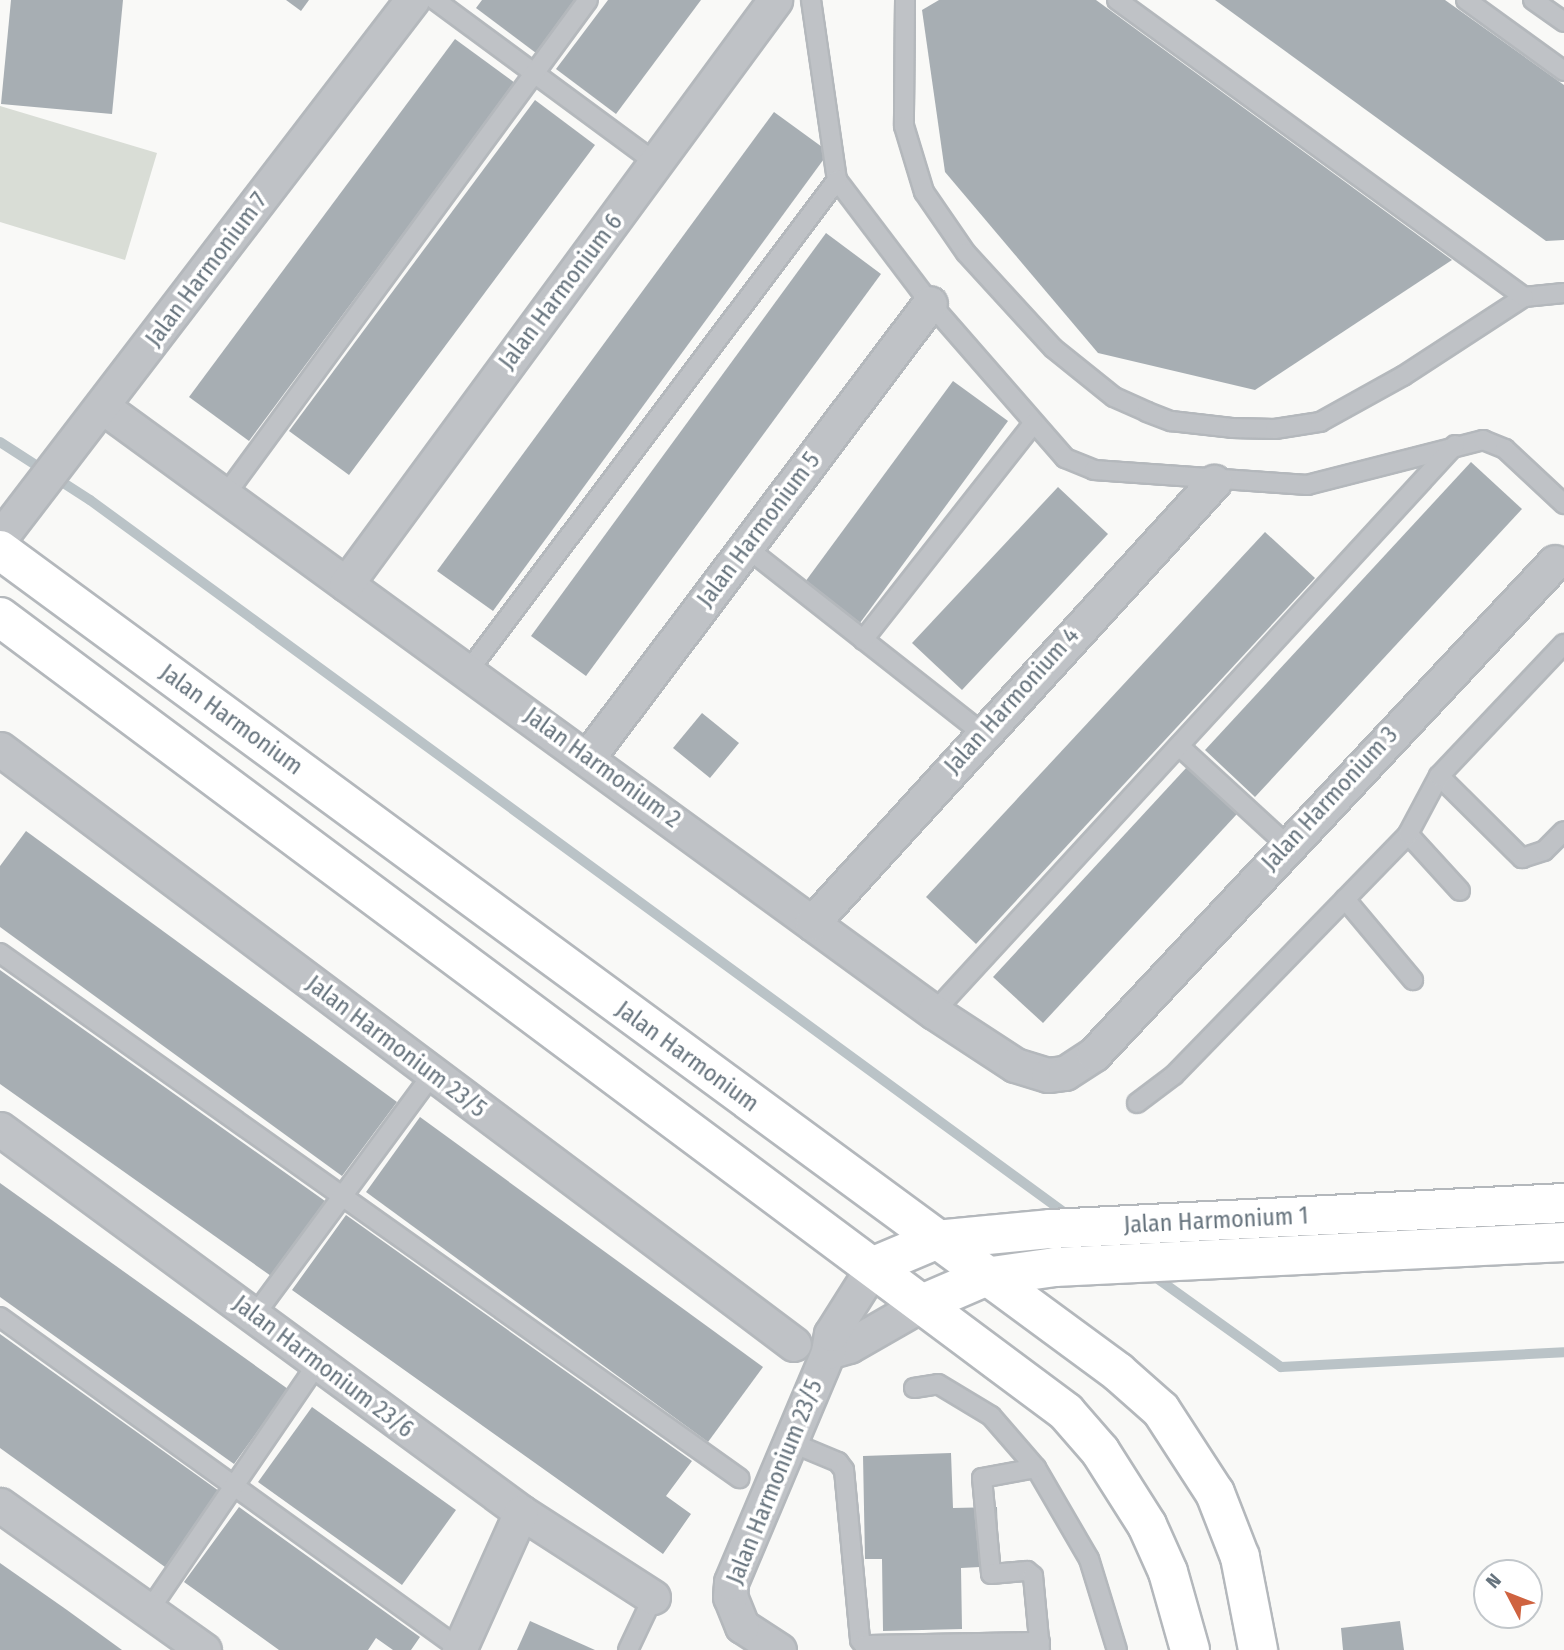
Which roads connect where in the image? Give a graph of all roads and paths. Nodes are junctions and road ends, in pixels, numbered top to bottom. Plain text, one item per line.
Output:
1 (412, 0) edge
2 (435, 0) edge
3 (588, 0) edge
4 (775, 0) edge
5 (811, 0) edge
6 (905, 0) edge
7 (1117, 0) edge
8 (1466, 0) edge
9 (1533, 0) edge
10 (1564, 22) edge
11 (1564, 71) edge
12 (534, 73) junction
13 (656, 163) junction
14 (837, 180) junction
15 (1564, 293) edge
16 (1524, 297) junction
17 (930, 303) junction
18 (103, 407) junction
19 (1033, 424) junction
20 (1457, 443) junction
21 (1214, 482) junction
22 (226, 494) junction
23 (1564, 504) edge
24 (0, 538) edge
25 (747, 548) junction
26 (0, 550) edge
27 (1559, 556) edge
28 (346, 584) junction
29 (0, 617) edge
30 (863, 640) junction
31 (1564, 644) edge
32 (469, 670) junction
33 (982, 733) junction
34 (1179, 746) junction
35 (0, 749) edge
36 (588, 757) junction
37 (1439, 776) junction
38 (1564, 831) edge
39 (1408, 834) junction
40 (1286, 844) junction
41 (1460, 891) dead end
42 (1345, 899) junction
43 (812, 923) junction
44 (0, 953) edge
45 (1413, 980) dead end
46 (934, 1012) junction
47 (1107, 1039) joint
48 (432, 1075) junction
49 (1137, 1103) dead end
50 (0, 1129) edge
51 (345, 1196) junction
52 (1564, 1203) edge
53 (936, 1240) junction
54 (1564, 1242) edge
55 (874, 1266) junction
56 (985, 1277) junction
57 (922, 1304) junction
58 (254, 1316) junction
59 (0, 1317) edge
60 (794, 1344) dead end
61 (828, 1352) junction
62 (317, 1364) junction
63 (914, 1388) dead end
64 (790, 1442) junction
65 (1036, 1468) junction
66 (739, 1478) dead end
67 (236, 1483) junction
68 (0, 1505) edge
69 (521, 1512) junction
70 (653, 1597) joint
71 (150, 1609) junction
72 (1040, 1646) edge
73 (194, 1647) edge
74 (460, 1649) edge
75 (628, 1650) edge
76 (779, 1650) edge
77 (1117, 1650) edge
78 (1190, 1650) edge
79 (1258, 1650) edge

1 - 18 street, Jalan Harmonium 7
2 - 12 lane
3 - 12 lane
4 - 13 street, Jalan Harmonium 6
5 - 14 lane
6 - 16 lane
7 - 16 lane
8 - 11 lane
9 - 10 lane
12 - 13 lane
12 - 22 lane
13 - 28 street, Jalan Harmonium 6
14 - 17 lane
14 - 32 lane
15 - 16 lane
17 - 19 lane
17 - 25 street, Jalan Harmonium 5
18 - 22 street, Jalan Harmonium 2
18 - 24 street, Jalan Harmonium 7
19 - 21 lane
19 - 30 lane
20 - 21 lane
20 - 23 lane
20 - 34 lane
21 - 33 street, Jalan Harmonium 4
22 - 28 street, Jalan Harmonium 2
25 - 30 lane
25 - 36 street, Jalan Harmonium 5
26 - 53 main road, Jalan Harmonium
27 - 40 street, Jalan Harmonium 3
28 - 32 street, Jalan Harmonium 2
29 - 55 main road
30 - 33 lane
31 - 37 lane
32 - 36 street, Jalan Harmonium 2
33 - 43 street, Jalan Harmonium 4
34 - 40 lane
34 - 46 lane
35 - 48 street, Jalan Harmonium 23/5
36 - 43 street, Jalan Harmonium 2
37 - 38 lane
37 - 39 lane
39 - 41 lane
39 - 42 lane
40 - 47 street, Jalan Harmonium 3
42 - 45 lane
42 - 49 lane
43 - 46 street, Jalan Harmonium 2
44 - 51 lane
46 - 47 street, Jalan Harmonium 2
48 - 51 lane
48 - 60 street, Jalan Harmonium 23/5
50 - 58 street, Jalan Harmonium 23/6
51 - 58 lane
51 - 66 lane
52 - 53 main road, Jalan Harmonium 1
53 - 55 main road, Jalan Harmonium 1
53 - 56 main road, Jalan Harmonium
54 - 56 main road, Jalan Harmonium 1
55 - 57 main road
55 - 61 street, Jalan Harmonium 23/5
56 - 57 main road, Jalan Harmonium 1
56 - 79 main road, Jalan Harmonium
57 - 61 street, Jalan Harmonium 23/5
57 - 78 main road
58 - 62 street, Jalan Harmonium 23/6
59 - 67 lane
61 - 64 street, Jalan Harmonium 23/5
62 - 67 lane
62 - 69 street, Jalan Harmonium 23/6
63 - 65 lane
64 - 72 lane
64 - 76 street, Jalan Harmonium 23/5
65 - 72 lane
65 - 77 lane
67 - 71 lane
67 - 74 lane
68 - 71 street
69 - 70 street, Jalan Harmonium 23/6
69 - 74 street
70 - 75 lane
71 - 73 street

